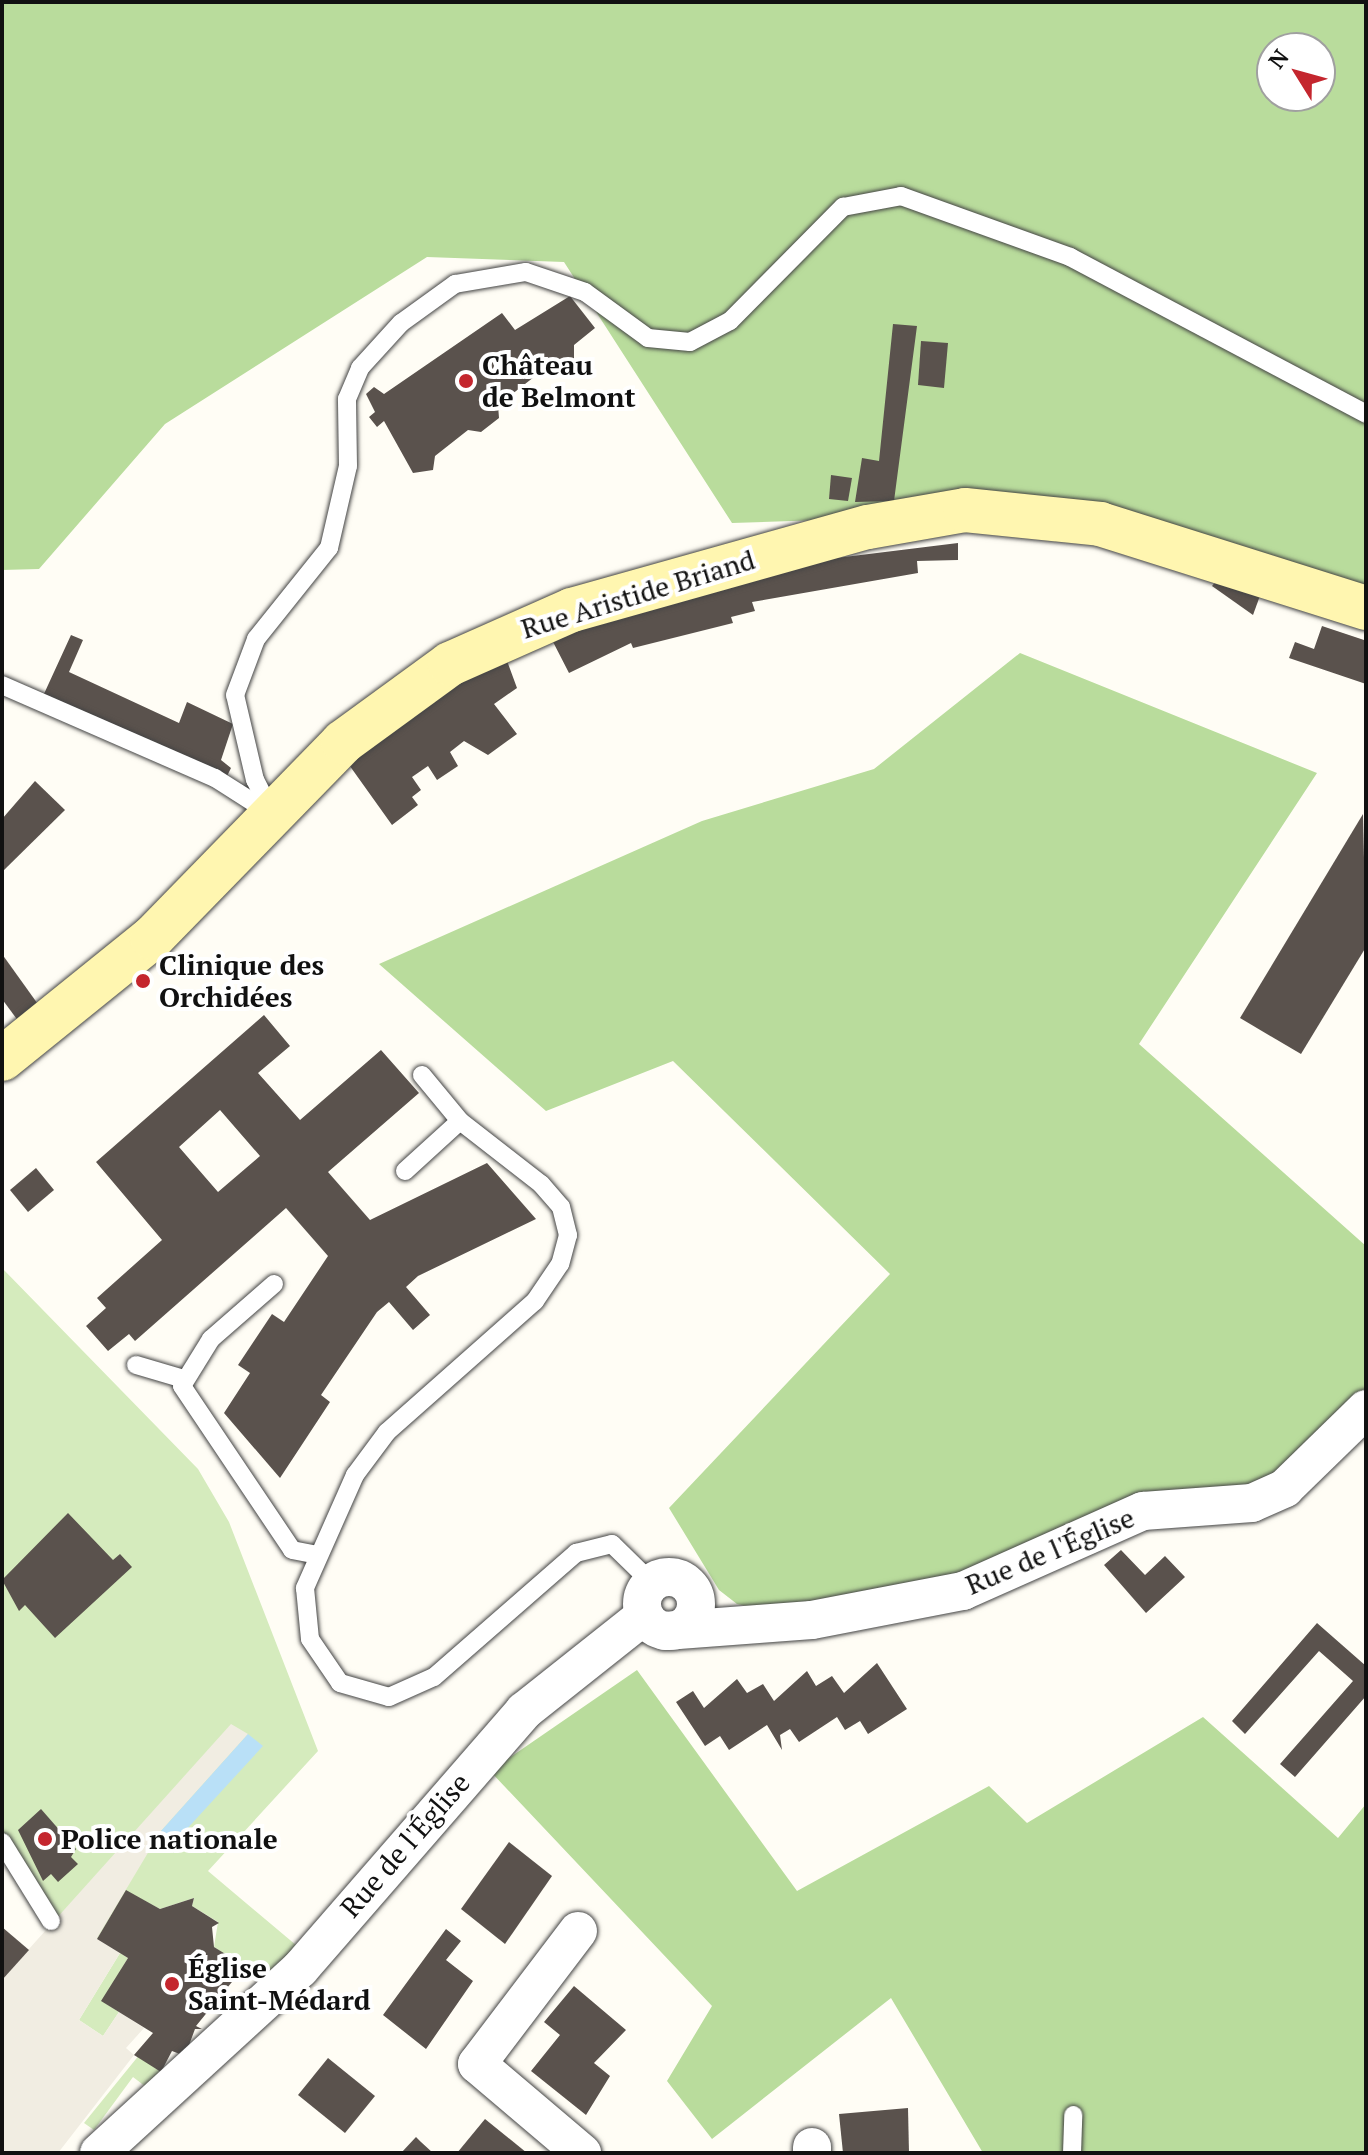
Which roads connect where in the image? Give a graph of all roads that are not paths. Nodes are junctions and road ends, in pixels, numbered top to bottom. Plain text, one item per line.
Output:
1 (1366, 414) edge
2 (1366, 608) edge
3 (2, 685) edge
4 (273, 815) junction
5 (2, 1059) edge
6 (422, 1075) dead end
7 (460, 1121) junction
8 (405, 1171) dead end
9 (274, 1284) dead end
10 (136, 1365) dead end
11 (184, 1379) junction
12 (1366, 1409) edge
13 (317, 1555) junction
14 (654, 1610) junction
15 (750, 1626) junction
16 (2, 1842) edge
17 (51, 1921) dead end
18 (578, 1931) dead end
19 (1073, 2115) dead end
20 (102, 2150) edge
21 (582, 2153) edge
22 (1072, 2153) edge

1 - 4 lane
2 - 4 street, Rue Aristide Briand
3 - 4 lane
4 - 5 street, Rue Aristide Briand
6 - 7 lane
7 - 8 lane
7 - 13 lane
9 - 11 lane
10 - 11 lane
11 - 13 lane
12 - 15 street, Rue de l'Église
13 - 14 lane
14 - 15 street, Rue de l'Église
14 - 15 street
14 - 20 street, Rue de l'Église
16 - 17 lane
18 - 21 street
19 - 22 lane

